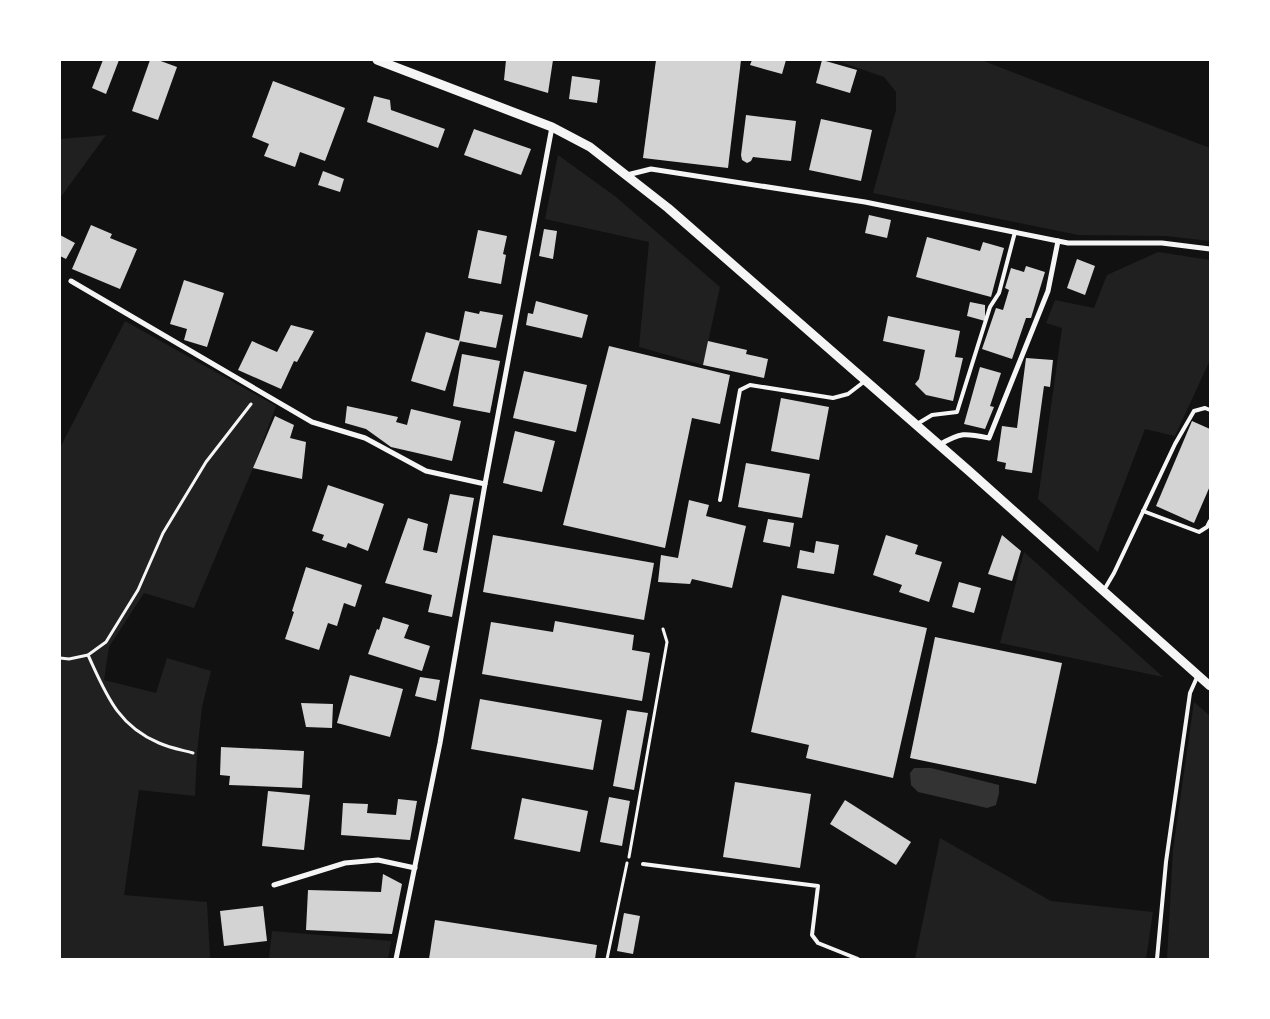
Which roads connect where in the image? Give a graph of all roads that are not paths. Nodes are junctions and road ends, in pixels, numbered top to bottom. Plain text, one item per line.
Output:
1 (376, 60) edge
2 (552, 127) junction
3 (627, 175) junction
4 (1015, 232) junction
5 (1058, 241) junction
6 (1210, 249) edge
7 (71, 281) dead end
8 (865, 381) junction
9 (1210, 410) edge
10 (915, 425) junction
11 (938, 445) junction
12 (484, 484) junction
13 (720, 500) dead end
14 (1143, 511) junction
15 (1210, 521) edge
16 (1103, 591) junction
17 (1198, 675) junction
18 (1210, 686) edge
19 (643, 864) dead end
20 (415, 868) junction
21 (274, 885) dead end
22 (396, 959) edge
23 (858, 959) edge
24 (1157, 959) edge

1 - 2 street
2 - 3 street
2 - 12 street
3 - 4 street
3 - 8 street
4 - 5 street
4 - 10 lane
5 - 6 street
5 - 11 street
7 - 12 street
8 - 10 street
8 - 13 lane
9 - 14 lane
10 - 11 street
11 - 16 street
12 - 20 street
14 - 15 lane
14 - 16 lane
16 - 17 street
17 - 18 street
17 - 24 lane
19 - 23 lane
20 - 21 street
20 - 22 street

